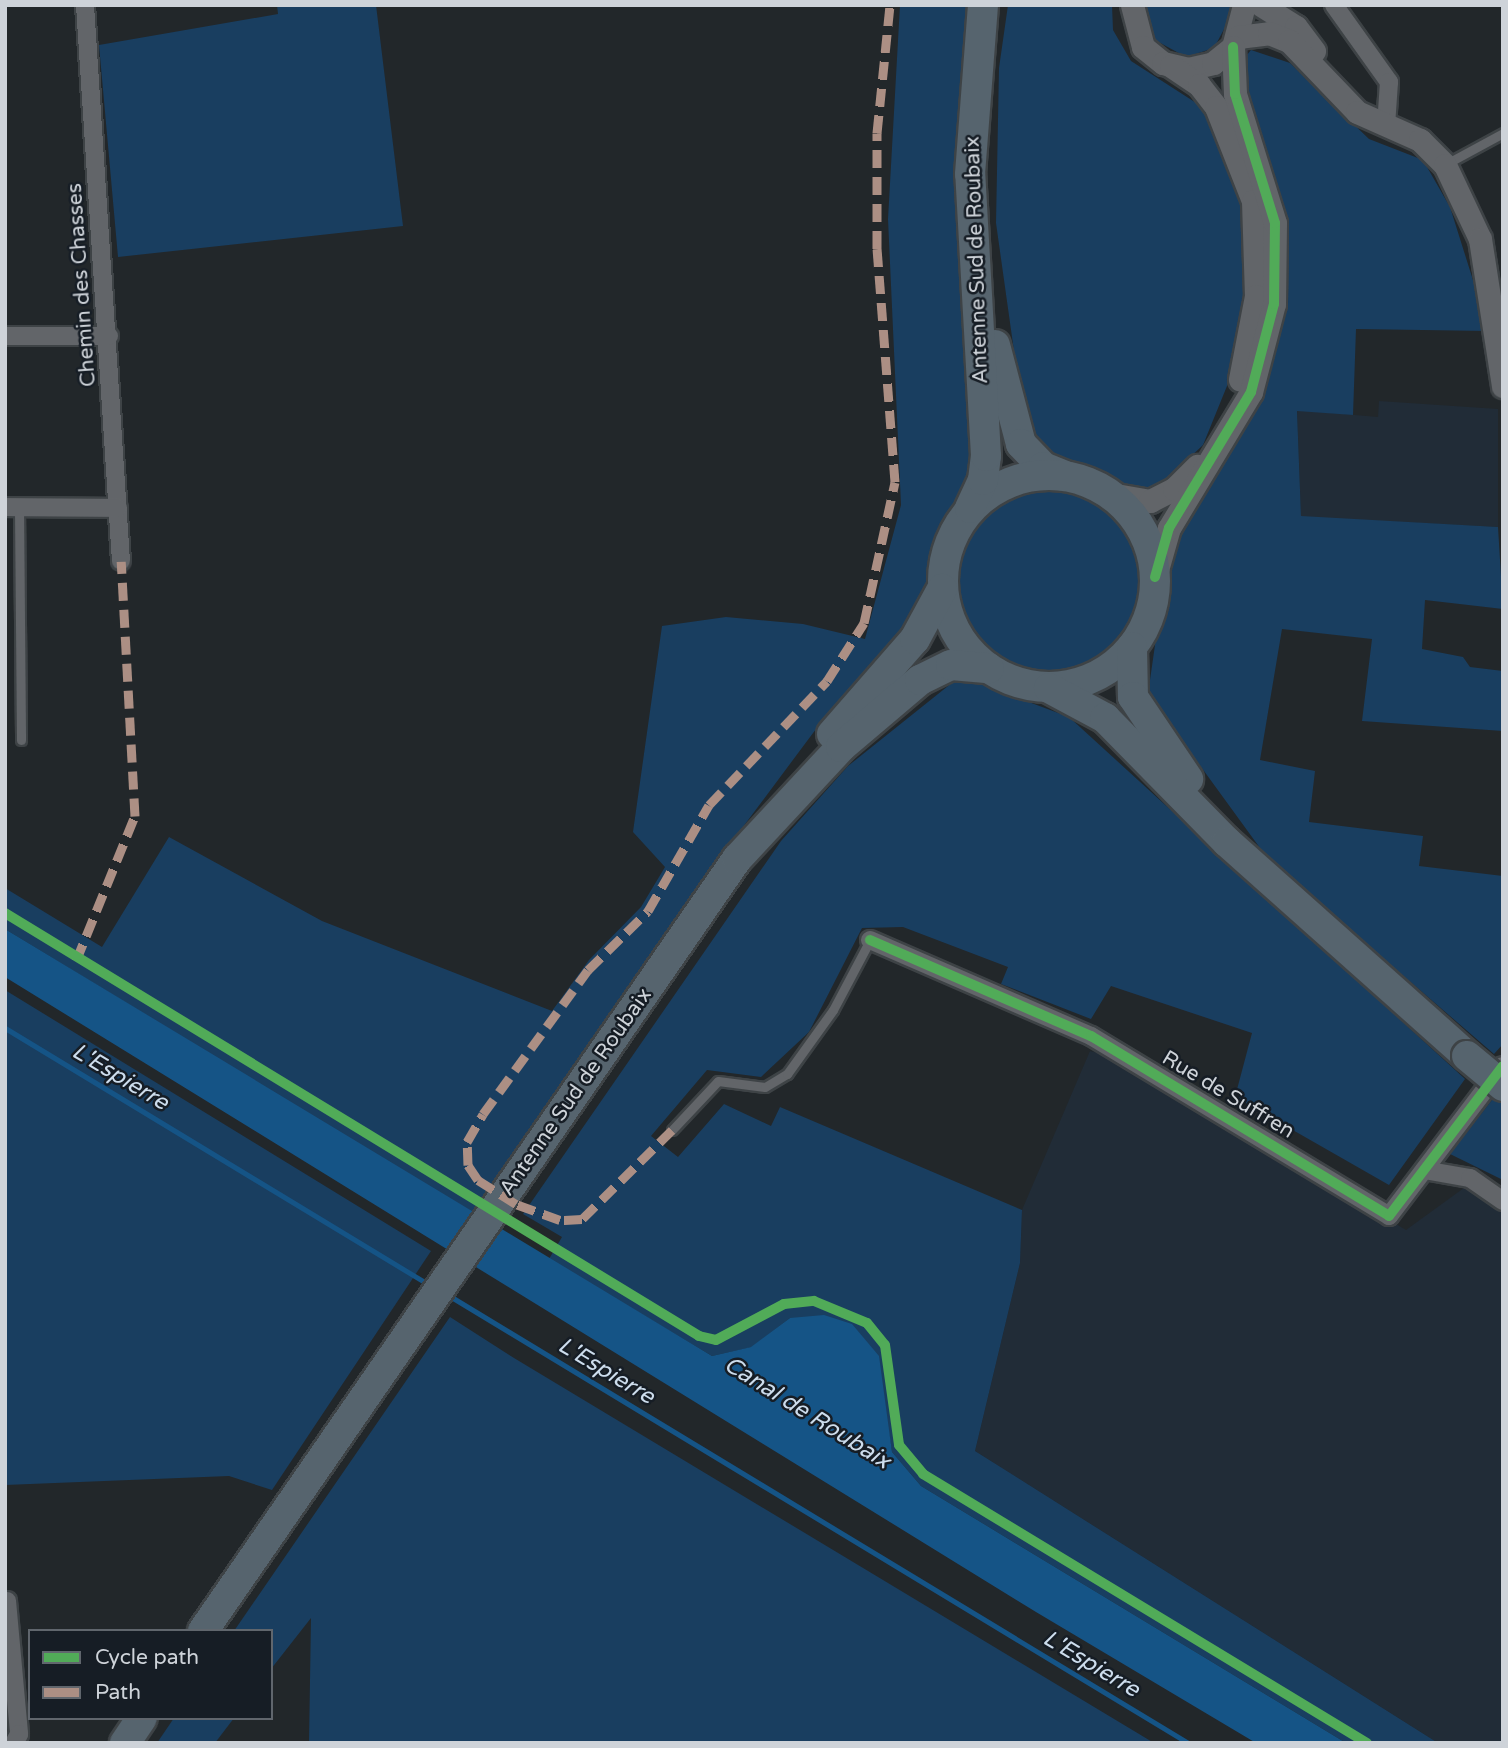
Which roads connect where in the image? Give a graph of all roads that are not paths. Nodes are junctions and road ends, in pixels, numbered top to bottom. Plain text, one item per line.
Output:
1 (85, 5) edge
2 (983, 5) edge
3 (996, 5) edge
4 (1132, 5) edge
5 (1244, 5) edge
6 (1261, 5) edge
7 (1334, 5) edge
8 (1235, 42) junction
9 (1171, 66) junction
10 (1348, 105) junction
11 (1386, 126) junction
12 (1503, 134) edge
13 (1445, 165) junction
14 (1498, 303) edge
15 (5, 336) edge
16 (108, 336) junction
17 (1503, 386) edge
18 (1064, 475) junction
19 (1110, 494) junction
20 (12, 508) edge
21 (118, 508) junction
22 (967, 512) junction
23 (121, 561) dead end
24 (1155, 578) junction
25 (942, 589) junction
26 (1132, 647) junction
27 (989, 668) junction
28 (1045, 687) junction
29 (21, 740) dead end
30 (737, 859) junction
31 (1262, 873) junction
32 (870, 940) joint
33 (1503, 1066) edge
34 (1503, 1086) edge
35 (673, 1130) dead end
36 (1424, 1170) junction
37 (1503, 1201) edge
38 (7, 1601) edge
39 (204, 1629) edge
40 (141, 1720) edge
41 (14, 1743) edge
42 (125, 1743) edge

1 - 16 street, Chemin des Chasses
2 - 22 highway, Antenne Sud de Roubaix
3 - 18 highway, Antenne Sud de Roubaix
4 - 9 street
5 - 8 street
6 - 10 street
7 - 11 street
8 - 9 street
8 - 10 street
8 - 24 street
9 - 19 street
10 - 11 street
11 - 13 street
12 - 13 lane
13 - 14 street
14 - 17 street
15 - 16 street
16 - 21 street, Chemin des Chasses
18 - 19 highway
18 - 22 highway
19 - 24 highway
20 - 21 street
20 - 29 lane
21 - 23 street, Chemin des Chasses
22 - 25 highway
24 - 26 highway
25 - 27 highway
25 - 30 highway
26 - 28 highway
26 - 31 highway
27 - 28 highway
27 - 30 highway, Antenne Sud de Roubaix
28 - 31 highway
30 - 39 highway, Antenne Sud de Roubaix
31 - 34 highway, bridge
32 - 35 lane
32 - 36 street, Rue de Suffren
33 - 36 street, Rue de Suffren
36 - 37 street
38 - 41 street
40 - 42 highway

